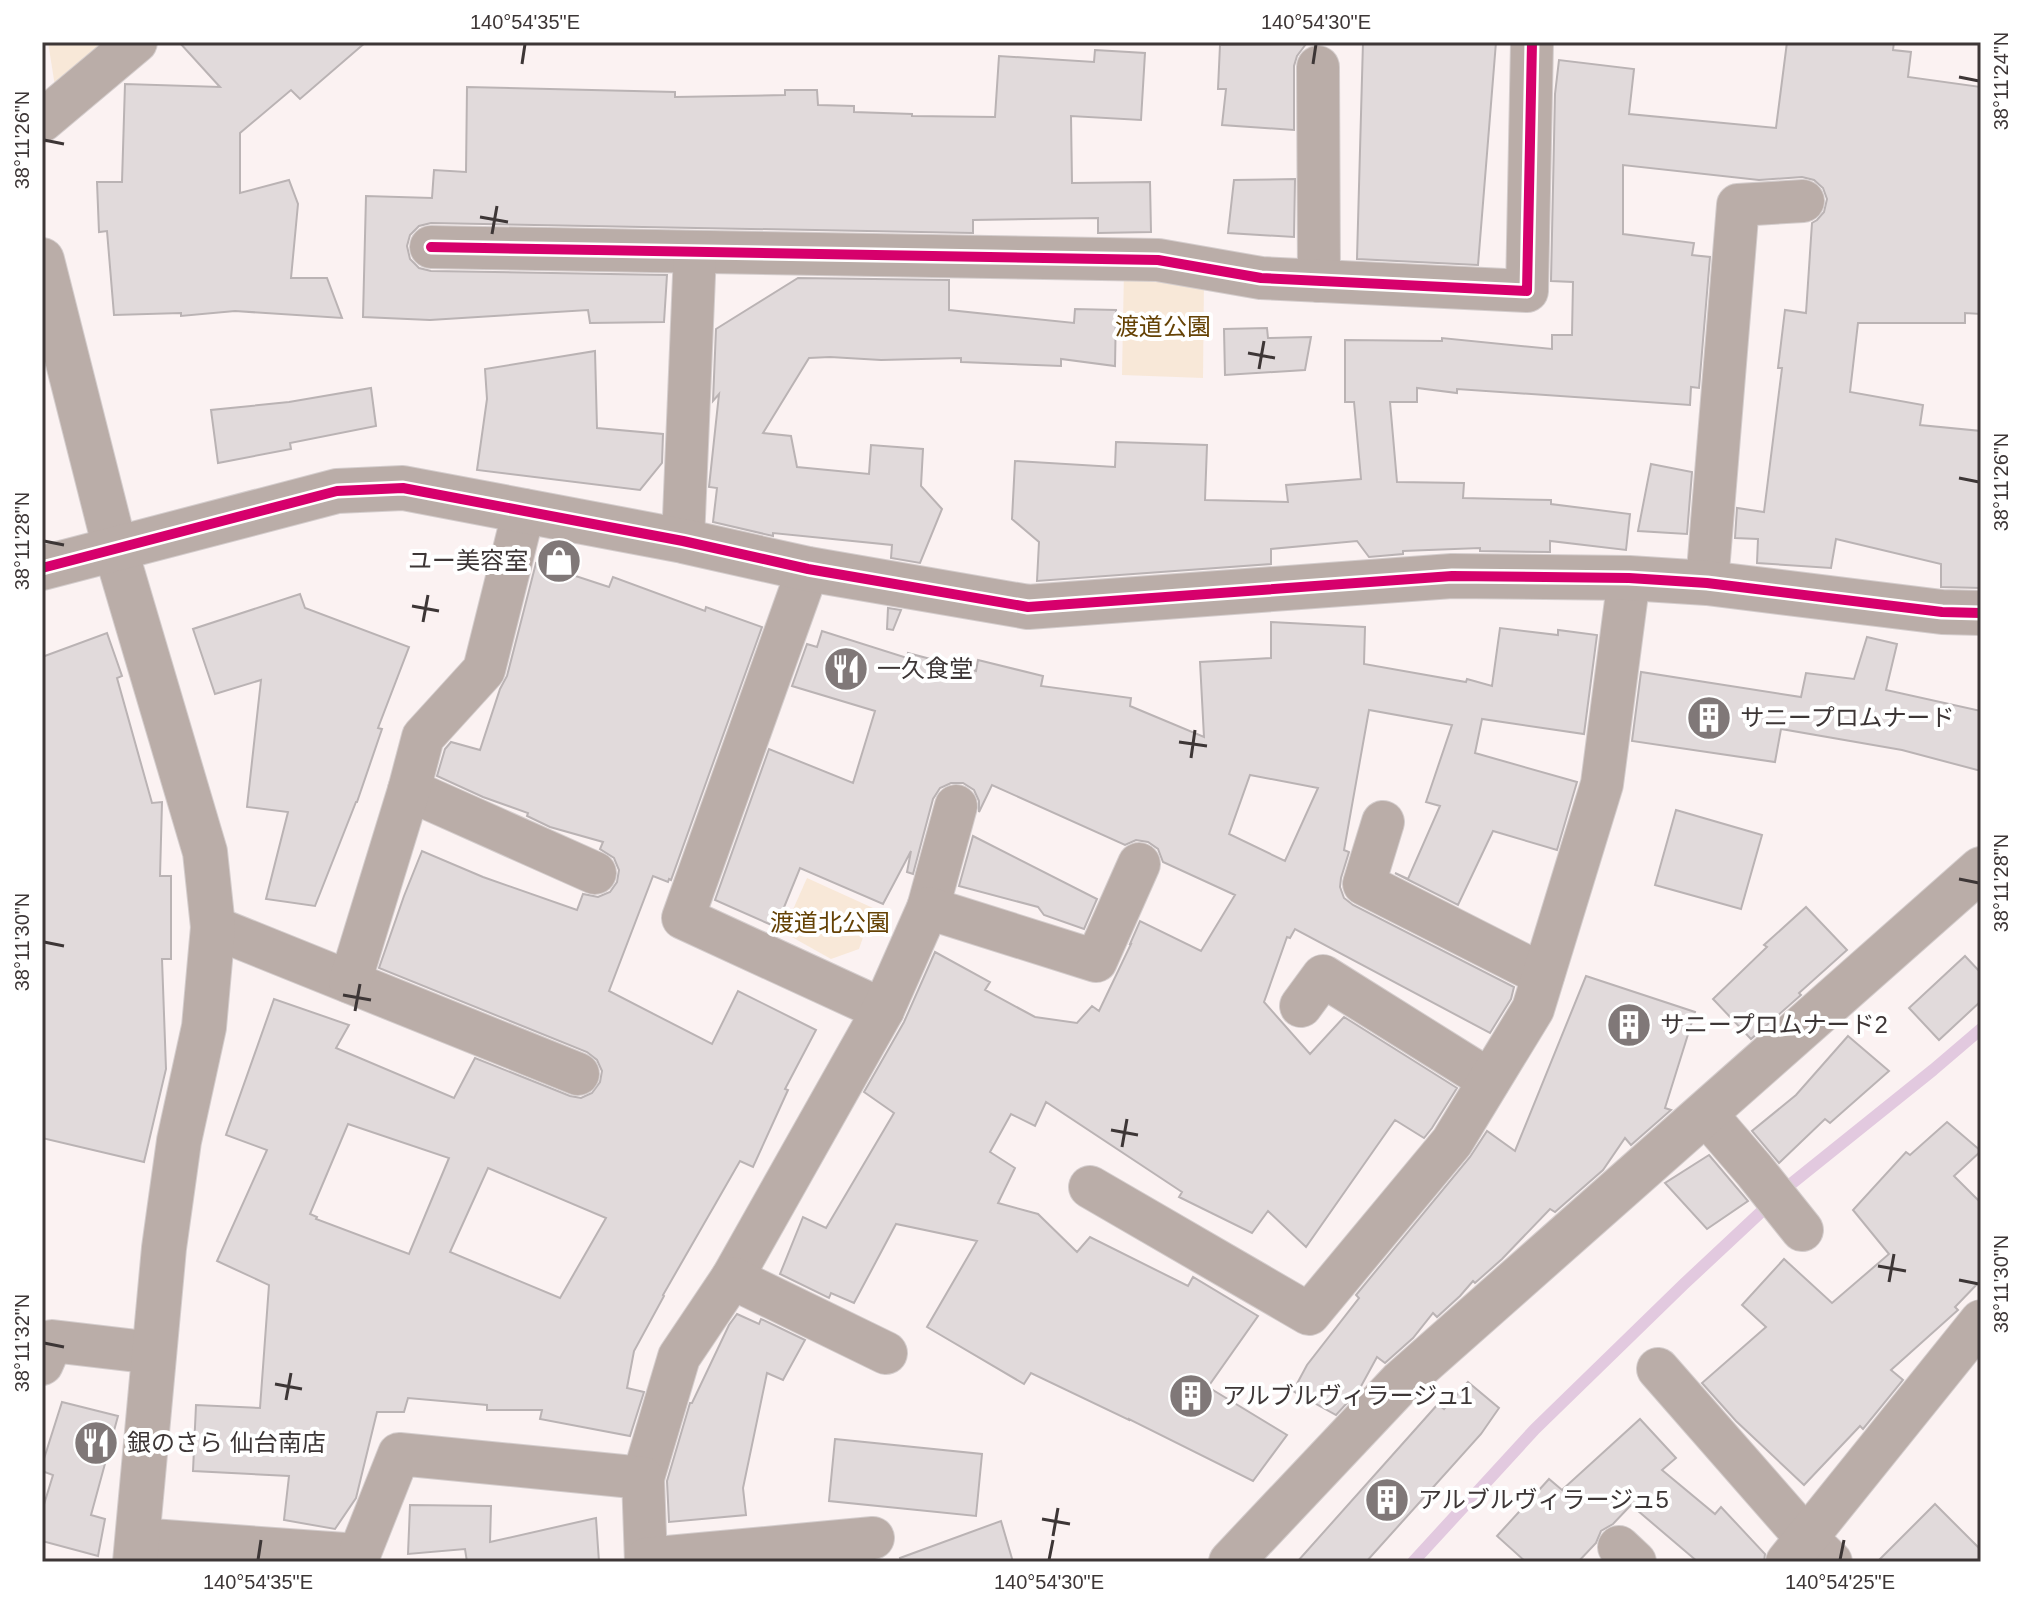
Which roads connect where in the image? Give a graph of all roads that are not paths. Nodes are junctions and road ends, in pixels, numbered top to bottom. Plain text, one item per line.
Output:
1 (136, 42) edge
2 (1532, 42) edge
3 (1318, 67) dead end
4 (42, 121) edge
5 (1803, 201) dead end
6 (431, 247) dead end
7 (695, 252) junction
8 (42, 260) edge
9 (1319, 281) junction
10 (524, 510) junction
11 (683, 541) junction
12 (115, 548) junction
13 (42, 568) edge
14 (808, 569) junction
15 (1629, 578) junction
16 (1707, 583) junction
17 (1981, 613) edge
18 (409, 790) junction
19 (956, 806) dead end
20 (1383, 822) dead end
21 (1139, 864) dead end
22 (1981, 869) edge
23 (595, 873) dead end
24 (928, 908) junction
25 (213, 927) junction
26 (1543, 975) junction
27 (350, 982) junction
28 (1301, 1006) dead end
29 (883, 1010) junction
30 (578, 1074) dead end
31 (1489, 1080) junction
32 (1705, 1113) junction
33 (1090, 1187) dead end
34 (1802, 1230) dead end
35 (732, 1278) junction
36 (1981, 1322) edge
37 (45, 1348) edge
38 (154, 1353) junction
39 (886, 1353) dead end
40 (1658, 1369) dead end
41 (643, 1478) junction
42 (873, 1538) dead end
43 (136, 1550) edge
44 (1808, 1554) edge
45 (361, 1558) edge
46 (646, 1560) edge
47 (1235, 1561) edge

1 - 4 street
2 - 9 street
3 - 9 street
5 - 16 street
6 - 7 street
7 - 9 street
7 - 11 street
8 - 12 street
10 - 11 street
10 - 12 street
10 - 18 street
11 - 14 street
12 - 13 street
12 - 25 street
14 - 15 street
14 - 29 street
15 - 16 street
15 - 26 street
16 - 17 street
18 - 23 street
18 - 27 street
19 - 24 street
20 - 26 street
21 - 24 street
22 - 32 street
24 - 29 street
25 - 27 street
25 - 38 street
26 - 31 street
27 - 30 street
28 - 31 street
29 - 35 street
31 - 33 street
32 - 34 street
32 - 47 street
35 - 39 street
35 - 41 street
36 - 44 street
37 - 38 street
38 - 43 street
40 - 44 street
41 - 45 street
41 - 46 street
42 - 46 street
43 - 45 street

